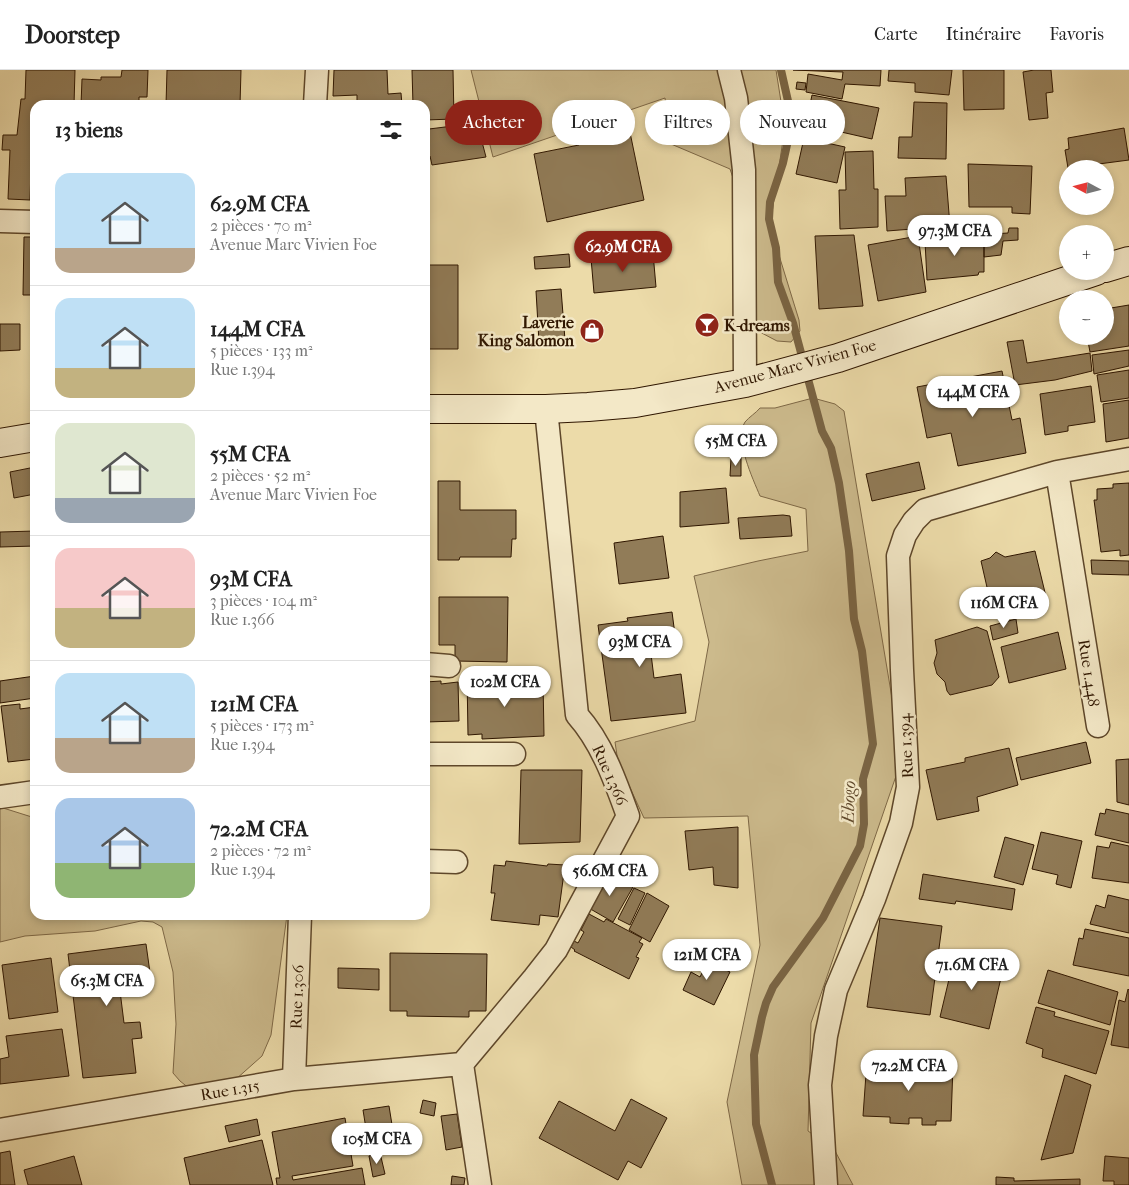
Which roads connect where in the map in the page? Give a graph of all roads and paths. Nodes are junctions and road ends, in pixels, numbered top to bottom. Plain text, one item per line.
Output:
1 (317, 70) edge
2 (729, 70) edge
3 (315, 100) edge
4 (0, 221) edge
5 (30, 222) edge
6 (1129, 261) edge
7 (1114, 265) edge
8 (1069, 280) edge
9 (745, 383) junction
10 (430, 409) edge
11 (546, 409) junction
12 (30, 438) edge
13 (0, 443) edge
14 (1129, 460) edge
15 (1057, 472) junction
16 (430, 664) edge
17 (449, 666) dead end
18 (1098, 726) dead end
19 (430, 754) edge
20 (514, 754) dead end
21 (30, 793) edge
22 (0, 797) edge
23 (430, 861) edge
24 (456, 862) dead end
25 (300, 920) edge
26 (462, 1064) junction
27 (294, 1079) junction
28 (0, 1130) edge
29 (480, 1185) edge
30 (826, 1185) edge

1 - 3 street
2 - 9 street
4 - 5 street
6 - 7 main road
8 - 9 main road, Avenue Marc Vivien Foe
9 - 11 main road, Avenue Marc Vivien Foe
10 - 11 main road, Avenue Marc Vivien Foe
11 - 26 street, Rue 1.366
12 - 13 main road
14 - 15 street, Rue 1.394
15 - 18 street, Rue 1.448
15 - 30 street, Rue 1.394
16 - 17 street
19 - 20 street
21 - 22 street
23 - 24 street
25 - 27 street, Rue 1.306
26 - 27 street, Rue 1.315
26 - 29 street
27 - 28 street, Rue 1.315

